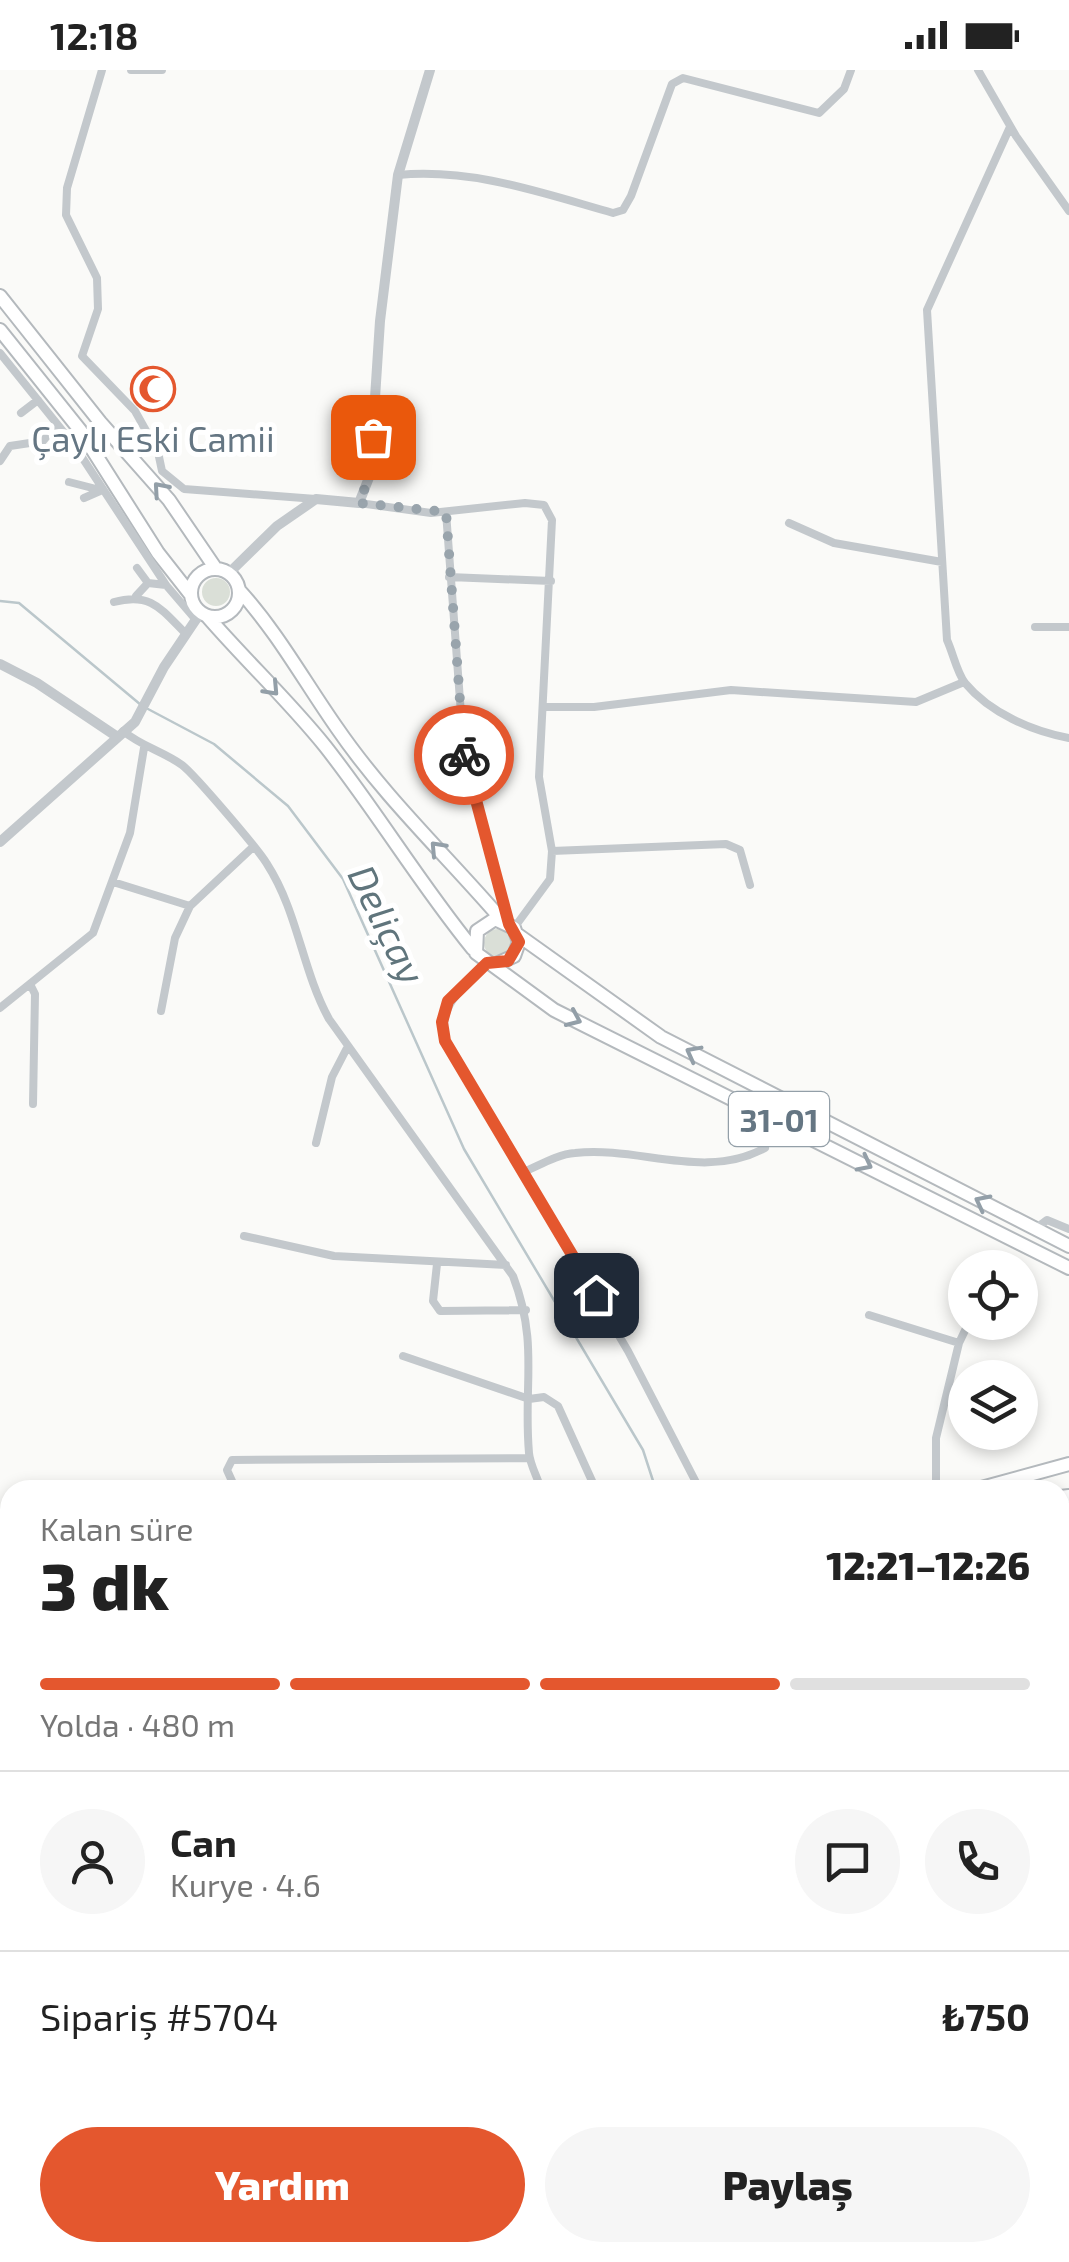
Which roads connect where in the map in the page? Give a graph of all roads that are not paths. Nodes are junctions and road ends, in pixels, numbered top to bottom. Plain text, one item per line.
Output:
1 (102, 70) edge
2 (131, 70) edge
3 (162, 70) edge
4 (430, 70) edge
5 (852, 70) edge
6 (978, 70) edge
7 (1010, 127) junction
8 (398, 175) junction
9 (1069, 212) edge
10 (0, 296) edge
11 (0, 330) edge
12 (0, 353) edge
13 (38, 400) junction
14 (21, 412) dead end
15 (57, 424) junction
16 (0, 461) edge
17 (69, 482) dead end
18 (102, 491) junction
19 (84, 498) dead end
20 (316, 499) junction
21 (359, 503) junction
22 (446, 512) junction
23 (789, 523) dead end
24 (942, 562) junction
25 (138, 568) dead end
26 (223, 571) junction
27 (450, 577) junction
28 (550, 582) junction
29 (148, 583) junction
30 (166, 585) junction
31 (239, 590) junction
32 (191, 595) junction
33 (136, 596) junction
34 (114, 602) dead end
35 (201, 616) junction
36 (1035, 627) dead end
37 (1069, 627) edge
38 (186, 634) junction
39 (0, 664) edge
40 (964, 682) junction
41 (544, 707) junction
42 (119, 734) junction
43 (1069, 738) edge
44 (144, 748) junction
45 (0, 842) edge
46 (253, 847) junction
47 (552, 851) junction
48 (114, 882) junction
49 (750, 884) dead end
50 (190, 906) junction
51 (511, 927) junction
52 (476, 952) junction
53 (491, 964) junction
54 (30, 984) junction
55 (0, 1008) edge
56 (162, 1010) dead end
57 (348, 1046) junction
58 (34, 1104) dead end
59 (316, 1143) dead end
60 (765, 1148) dead end
61 (524, 1172) junction
62 (1069, 1228) edge
63 (1035, 1229) junction
64 (244, 1236) dead end
65 (1069, 1246) edge
66 (438, 1264) junction
67 (506, 1265) junction
68 (1069, 1268) edge
69 (526, 1310) junction
70 (869, 1315) dead end
71 (961, 1340) edge
72 (960, 1343) junction
73 (404, 1356) dead end
74 (529, 1399) junction
75 (529, 1458) junction
76 (1069, 1464) edge
77 (232, 1480) edge
78 (537, 1480) edge
79 (592, 1480) edge
80 (695, 1480) edge
81 (936, 1480) edge
82 (1011, 1480) edge

1 - 20 street
2 - 3 street
4 - 8 street
5 - 8 street
6 - 7 street
7 - 9 street
7 - 24 street
8 - 21 street
26 -> 10 highway
11 - 32 highway
12 - 13 street
13 - 14 street
13 - 15 street
15 - 16 street
15 - 18 street
17 - 18 street
18 - 19 street
18 - 30 street
20 - 21 street
20 - 26 street
21 - 22 street
22 - 27 street
22 - 28 street
23 - 24 street
24 - 40 street
25 - 29 street
26 - 31 highway
26 - 32 highway
27 - 28 street
27 - 51 street
28 - 41 street
29 - 30 street
29 - 33 street
30 - 35 street
31 - 35 highway
51 -> 31 highway, 31-01
32 - 35 highway
33 - 34 street
33 - 38 street
35 - 38 street
35 -> 52 highway
36 - 37 street
38 - 42 street
39 - 42 street
40 - 41 street
40 - 43 street
41 - 47 street
42 - 44 street
42 - 45 street
44 - 46 street
44 - 48 street
46 - 50 street
46 - 57 street
47 - 49 street
47 - 51 street
48 - 50 street
48 - 54 street
50 - 56 street
51 - 52 highway
51 - 53 highway
63 -> 51 highway, 31-01
52 - 53 highway
53 - 61 street
53 -> 68 highway, 31-01
54 - 55 street
54 - 58 street
57 - 59 street
57 - 67 street
60 - 61 street
61 - 80 street
62 - 63 street
63 - 65 highway, 31-01
64 - 66 street
66 - 67 street
66 - 69 street
67 - 69 street
69 - 74 street
70 - 72 street
71 - 72 street
72 - 81 street
73 - 74 street
74 - 75 street
74 - 79 street
75 - 77 street
75 - 78 street
76 - 82 highway

